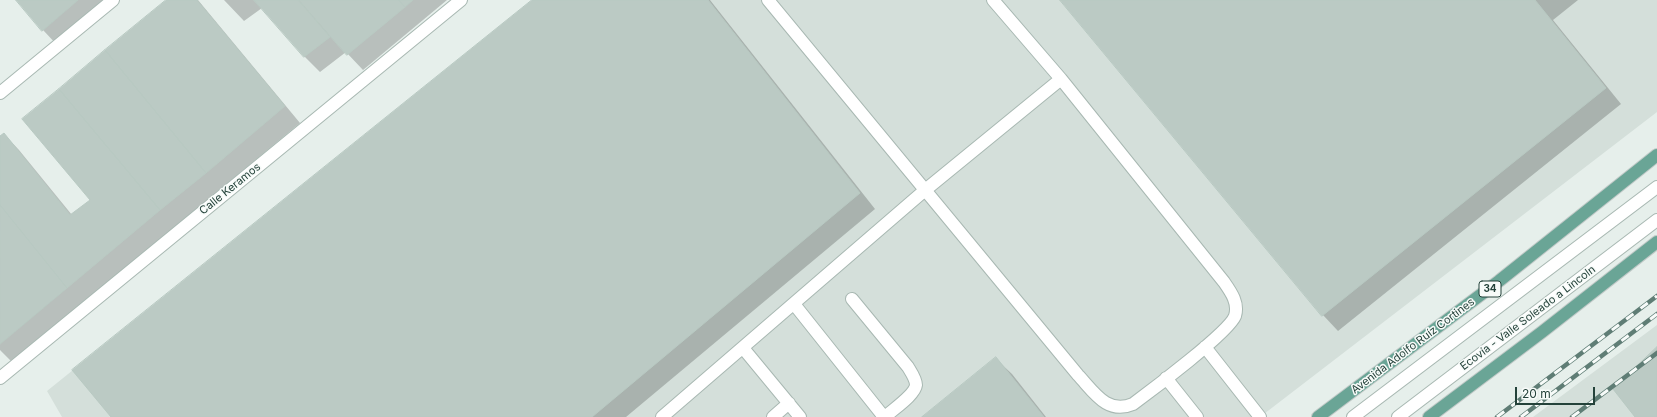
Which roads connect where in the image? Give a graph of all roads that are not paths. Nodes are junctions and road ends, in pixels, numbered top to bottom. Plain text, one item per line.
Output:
1 (113, 0) edge
2 (461, 0) edge
3 (768, 0) edge
4 (993, 0) edge
5 (1062, 79) junction
6 (0, 93) edge
7 (1657, 155) edge
8 (1657, 187) edge
9 (924, 191) junction
10 (1657, 220) edge
11 (1657, 242) edge
12 (852, 300) dead end
13 (794, 304) junction
14 (1205, 347) junction
15 (743, 348) junction
16 (0, 378) edge
17 (1166, 378) junction
18 (789, 403) junction
19 (662, 417) edge
20 (773, 417) edge
21 (800, 417) edge
22 (884, 417) edge
23 (1197, 417) edge
24 (1260, 417) edge
25 (1318, 417) edge
26 (1353, 417) edge
27 (1398, 417) edge
28 (1429, 417) edge

1 - 6 street
2 - 16 street, Calle Keramos
3 - 9 street
4 - 5 street
5 - 9 street
5 - 14 street
7 - 25 main road, Avenida Adolfo Ruíz Cortines / 34
8 - 26 street
9 - 13 street
9 - 17 street
10 - 27 street, Ecovía - Valle Soleado a Lincoln
11 - 28 main road
12 - 22 street
13 - 15 street
13 - 22 street
14 - 17 street
14 - 24 street
15 - 18 street
15 - 19 street
17 - 23 street
18 - 20 street
18 - 21 street

